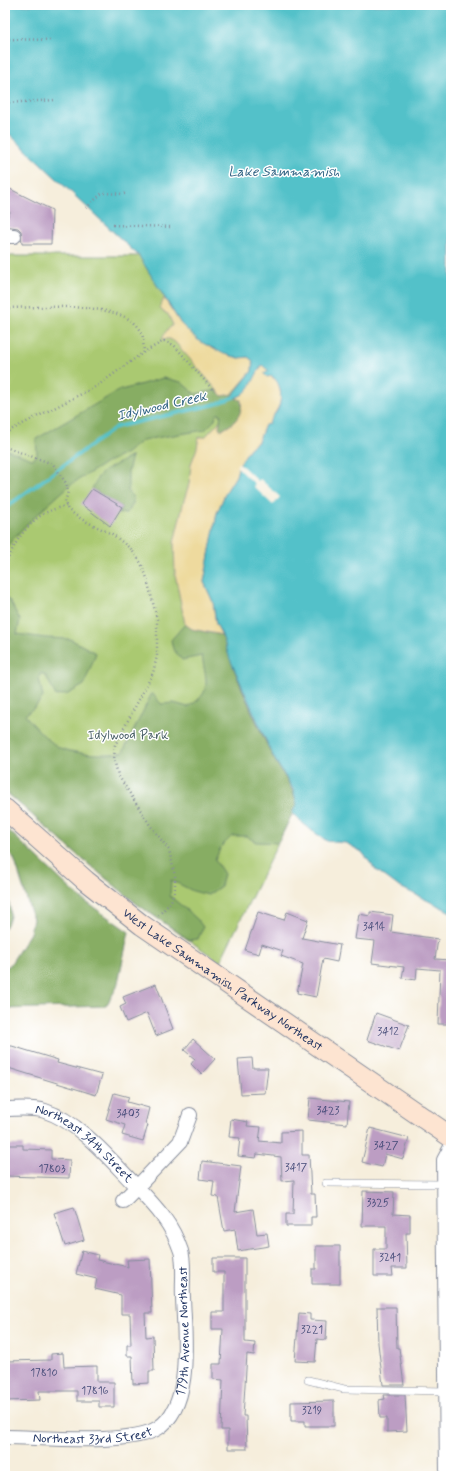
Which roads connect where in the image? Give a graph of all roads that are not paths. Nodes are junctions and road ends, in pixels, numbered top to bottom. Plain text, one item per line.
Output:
1 (5, 809) edge
2 (5, 1109) edge
3 (190, 1115) dead end
4 (451, 1137) edge
5 (451, 1147) edge
6 (326, 1183) dead end
7 (444, 1184) junction
8 (137, 1187) junction
9 (123, 1201) dead end
10 (308, 1380) dead end
11 (446, 1391) junction
12 (172, 1412) joint
13 (5, 1437) edge
14 (449, 1459) edge
15 (447, 1476) edge

1 - 4 main road, West Lake Sammamish Parkway Northeast
2 - 8 street, Northeast 34th Street
3 - 8 street
5 - 7 street
6 - 7 lane
7 - 11 street
8 - 9 street, Northeast 34th Street
8 - 12 street, 179th Avenue Northeast
10 - 11 lane
11 - 14 street
12 - 13 street, Northeast 33rd Street
14 - 15 street

